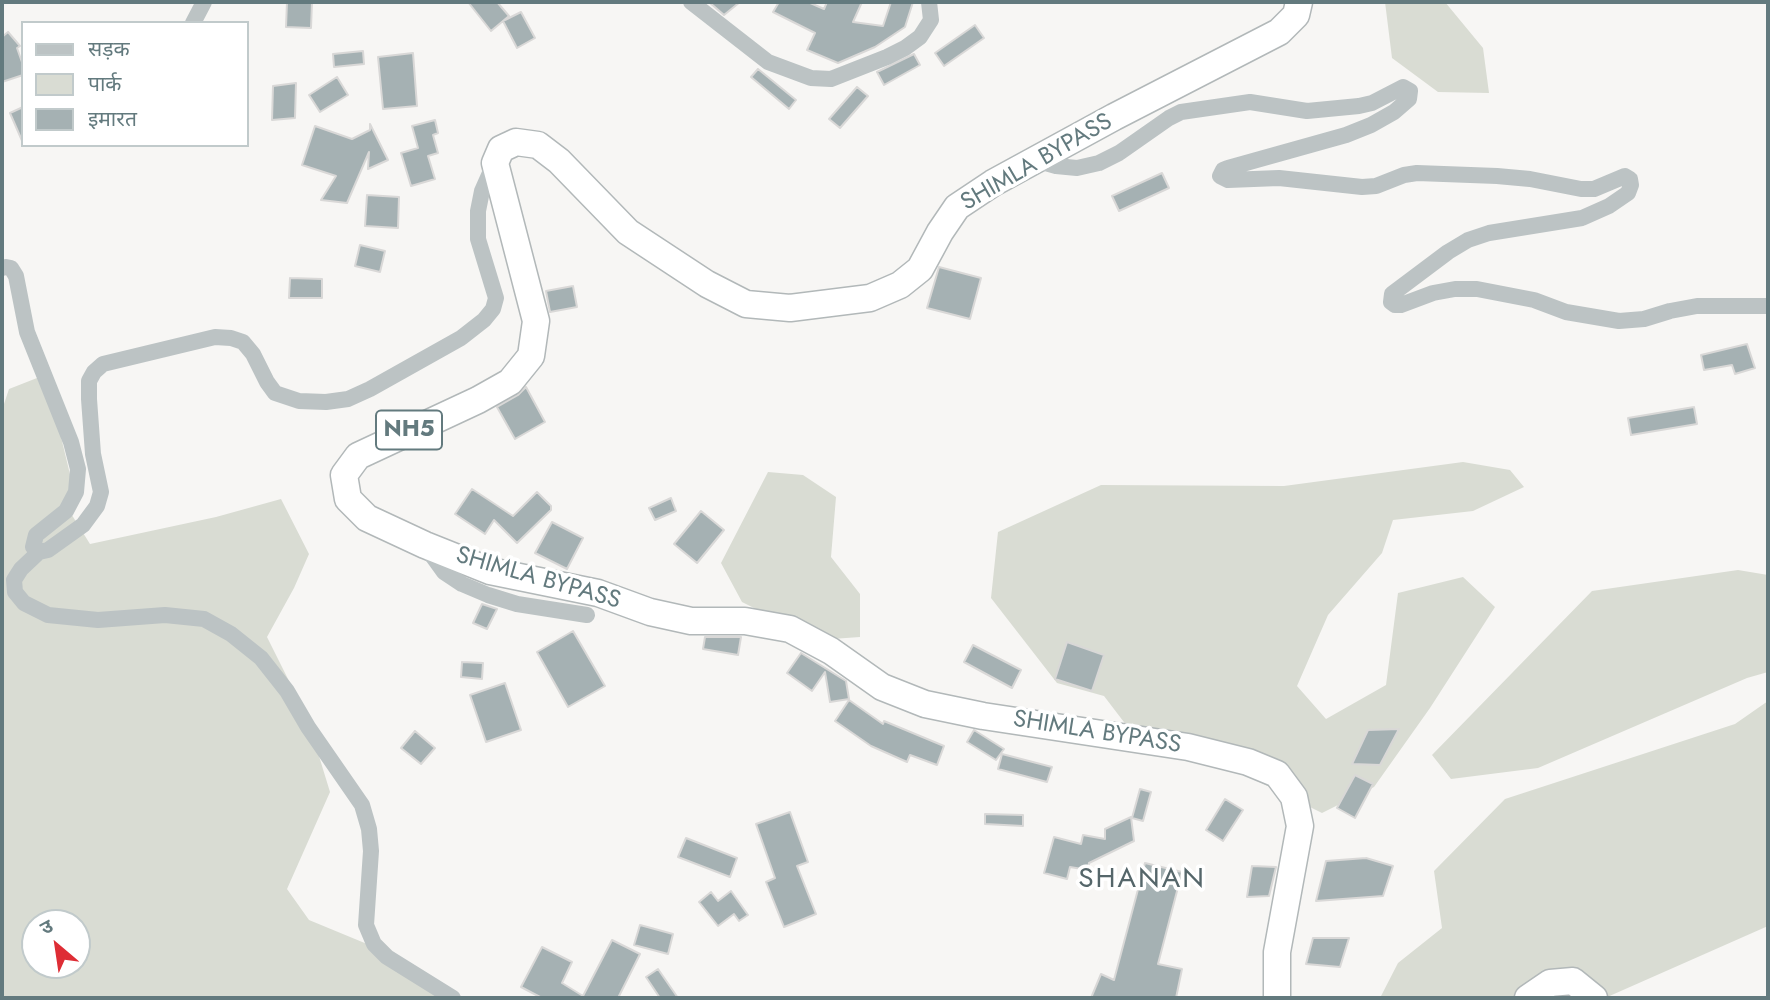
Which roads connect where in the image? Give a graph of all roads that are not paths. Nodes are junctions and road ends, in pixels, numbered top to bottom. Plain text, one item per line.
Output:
1 (204, 2) edge
2 (691, 2) edge
3 (1299, 2) edge
4 (928, 3) edge
5 (194, 21) edge
6 (1035, 160) junction
7 (495, 163) junction
8 (2, 268) edge
9 (1768, 306) edge
10 (425, 545) junction
11 (39, 552) junction
12 (587, 615) dead end
13 (453, 998) edge
14 (1277, 998) edge
15 (1528, 998) edge
16 (1594, 998) edge

1 - 5 street
2 - 4 street
3 - 6 highway, SHIMLA BYPASS
6 - 7 highway, SHIMLA BYPASS
6 - 9 street
7 - 10 highway, SHIMLA BYPASS / NH5
7 - 11 street
8 - 11 street
10 - 12 street
10 - 14 highway, SHIMLA BYPASS / NH5
11 - 13 street
15 - 16 highway

